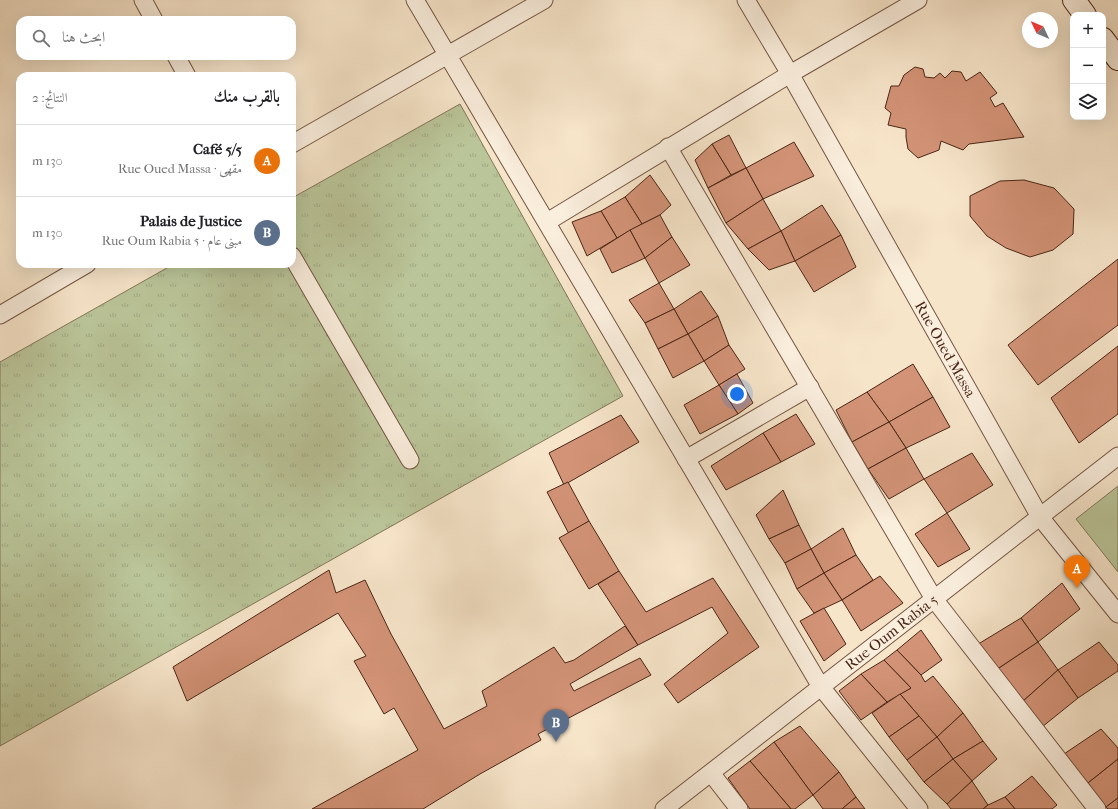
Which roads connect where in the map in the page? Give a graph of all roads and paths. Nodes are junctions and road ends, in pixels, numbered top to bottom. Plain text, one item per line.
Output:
1 (143, 0) edge
2 (415, 0) edge
3 (544, 0) edge
4 (746, 0) edge
5 (918, 0) edge
6 (1074, 0) edge
7 (1083, 12) edge
8 (152, 16) edge
9 (1106, 43) edge
10 (447, 56) junction
11 (1118, 59) edge
12 (178, 60) edge
13 (185, 72) edge
14 (790, 74) junction
15 (296, 142) edge
16 (668, 147) junction
17 (547, 222) junction
18 (296, 263) edge
19 (80, 268) edge
20 (0, 315) edge
21 (810, 387) junction
22 (1118, 456) edge
23 (686, 459) junction
24 (410, 460) dead end
25 (1040, 517) junction
26 (934, 599) junction
27 (1118, 614) edge
28 (821, 687) junction
29 (711, 773) junction
30 (1090, 806) edge
31 (664, 809) edge
32 (739, 809) edge
33 (919, 809) edge

1 - 8 street
2 - 10 street
3 - 10 street
4 - 14 street, Rue Oued Massa
5 - 14 street
6 - 7 street
9 - 11 street
10 - 15 street
10 - 17 street
12 - 13 street
14 - 16 street
14 - 25 street, Rue Oued Massa
16 - 17 street
16 - 21 street
17 - 23 street
18 - 24 street
19 - 20 street
21 - 23 street
21 - 26 street
22 - 25 street, Rue Oum Rabia 5
23 - 28 street
25 - 26 street, Rue Oum Rabia 5
25 - 27 street, Rue Oued Massa
26 - 28 street, Rue Oum Rabia 5
26 - 30 street
28 - 29 street, Rue Oum Rabia 5
28 - 33 street
29 - 31 street, Rue Oum Rabia 5
29 - 32 street

